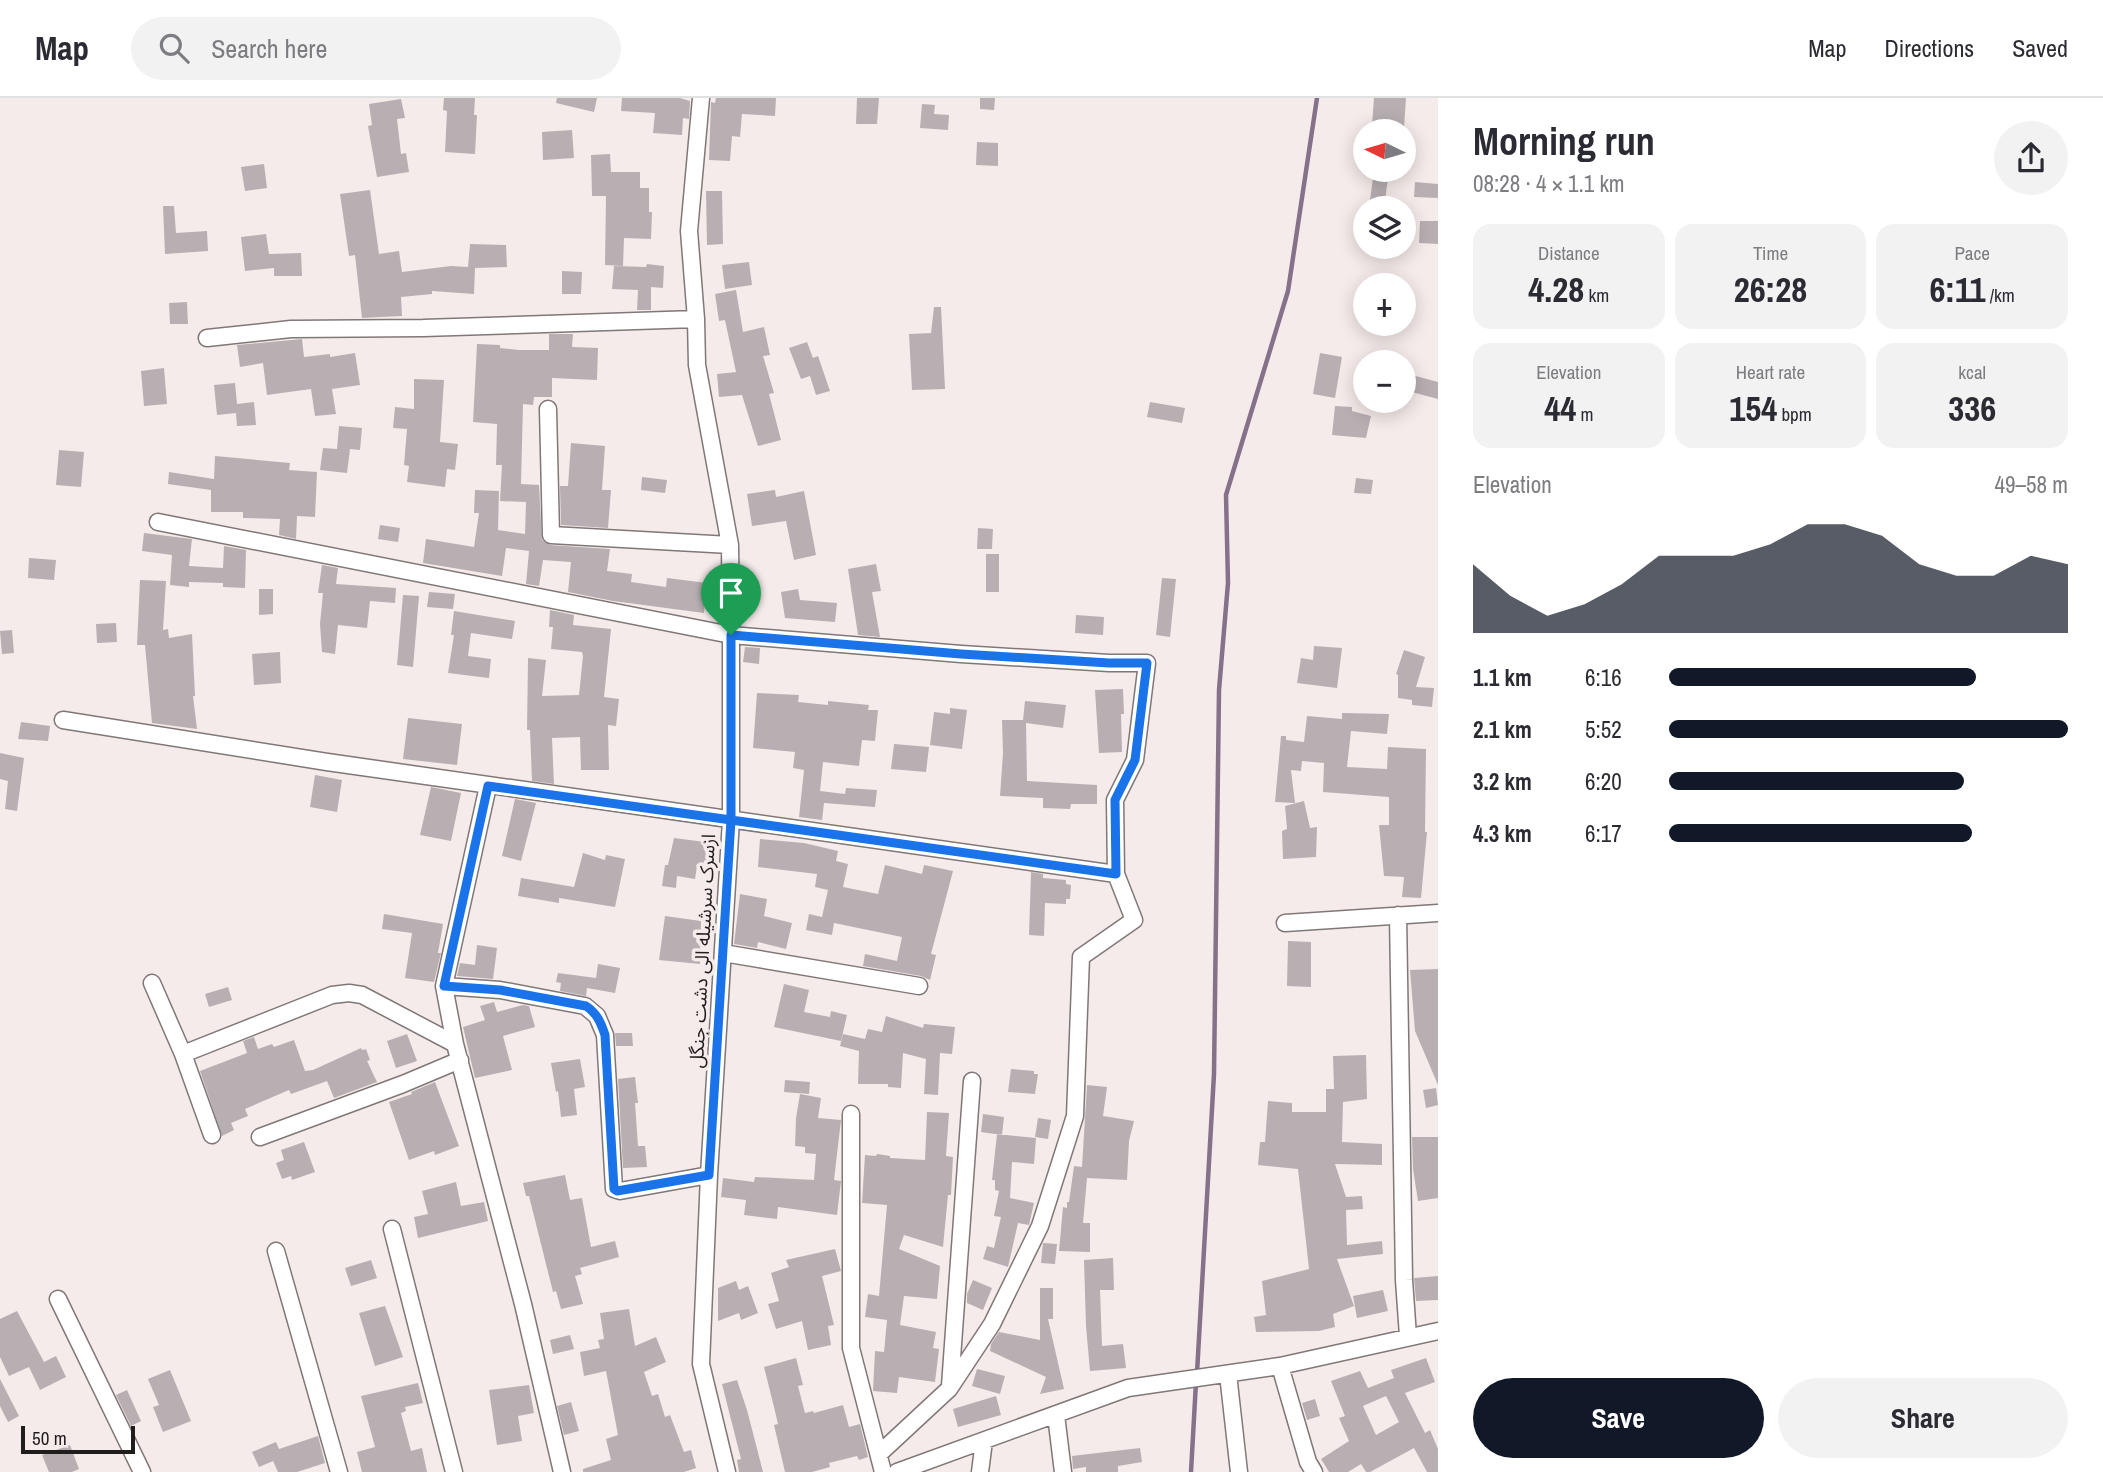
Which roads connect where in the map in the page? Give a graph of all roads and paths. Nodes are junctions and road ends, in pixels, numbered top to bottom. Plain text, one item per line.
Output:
1 (701, 98) edge
2 (696, 319) junction
3 (207, 338) dead end
4 (548, 409) dead end
5 (158, 523) dead end
6 (730, 545) junction
7 (731, 635) junction
8 (63, 720) dead end
9 (488, 786) junction
10 (731, 820) junction
11 (1116, 874) junction
12 (1438, 912) edge
13 (1398, 915) junction
14 (1285, 923) dead end
15 (723, 953) junction
16 (152, 983) dead end
17 (444, 986) junction
18 (919, 986) dead end
19 (455, 1044) junction
20 (183, 1054) junction
21 (460, 1060) junction
22 (972, 1082) dead end
23 (851, 1114) dead end
24 (212, 1135) dead end
25 (260, 1137) dead end
26 (709, 1175) junction
27 (392, 1229) dead end
28 (275, 1251) dead end
29 (58, 1300) dead end
30 (1438, 1331) edge
31 (1408, 1336) junction
32 (1280, 1366) junction
33 (1228, 1374) junction
34 (949, 1389) junction
35 (1056, 1415) junction
36 (984, 1441) junction
37 (879, 1454) junction
38 (901, 1471) edge
39 (142, 1472) edge
40 (339, 1472) edge
41 (454, 1472) edge
42 (562, 1472) edge
43 (727, 1472) edge
44 (883, 1472) edge
45 (980, 1472) edge
46 (1063, 1472) edge
47 (1239, 1472) edge
48 (1314, 1472) edge

1 - 2 street, ازسرک سرشیله الی دشت جنگل
2 - 3 street
2 - 6 street, ازسرک سرشیله الی دشت جنگل
4 - 6 street
5 - 7 street
6 - 7 street, ازسرک سرشیله الی دشت جنگل
7 - 10 street, ازسرک سرشیله الی دشت جنگل
7 - 11 street
8 - 9 street
9 - 10 street
9 - 17 street
10 - 11 street
10 - 15 street, ازسرک سرشیله الی دشت جنگل
11 - 34 street
12 - 13 street
13 - 14 street
13 - 31 street
15 - 18 street
15 - 26 street, ازسرک سرشیله الی دشت جنگل
16 - 20 street
17 - 19 street
17 - 26 street
19 - 20 street
19 - 21 street
20 - 24 street
21 - 25 street
21 - 42 street
22 - 34 street
23 - 37 street
26 - 43 street, ازسرک سرشیله الی دشت جنگل
27 - 41 street
28 - 40 street
29 - 39 street
30 - 31 street
31 - 32 street
32 - 33 street
32 - 48 street
33 - 35 street
33 - 47 street
34 - 37 street
35 - 36 street
35 - 46 street
36 - 38 street
36 - 45 street
37 - 44 street

